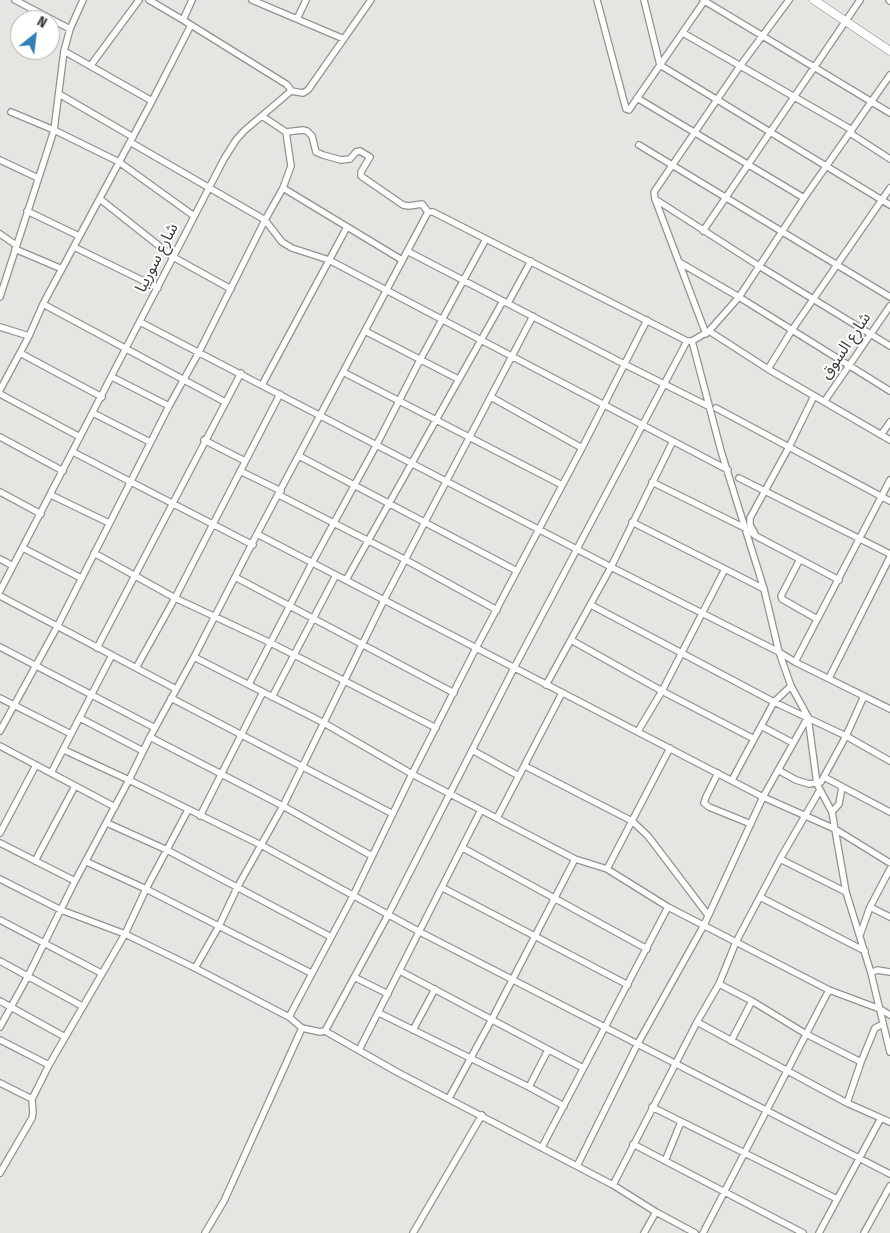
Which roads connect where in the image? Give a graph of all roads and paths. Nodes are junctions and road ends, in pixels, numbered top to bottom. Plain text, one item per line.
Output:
1 (15, 0) edge
2 (83, 0) edge
3 (139, 0) edge
4 (149, 0) edge
5 (192, 0) edge
6 (252, 0) edge
7 (306, 0) edge
8 (371, 0) edge
9 (597, 0) edge
10 (644, 0) edge
11 (704, 0) edge
12 (789, 0) edge
13 (814, 0) edge
14 (860, 0) edge
15 (183, 20) junction
16 (298, 20) junction
17 (845, 22) junction
18 (191, 25) junction
19 (70, 29) junction
20 (683, 33) junction
21 (762, 36) junction
22 (344, 39) junction
23 (64, 51) junction
24 (890, 51) edge
25 (91, 65) junction
26 (660, 65) junction
27 (740, 66) junction
28 (814, 66) junction
29 (890, 75) edge
30 (291, 91) junction
31 (59, 94) junction
32 (794, 97) junction
33 (638, 98) junction
34 (717, 100) junction
35 (152, 101) junction
36 (871, 102) junction
37 (11, 112) dead end
38 (890, 113) edge
39 (262, 116) junction
40 (54, 130) junction
41 (286, 132) junction
42 (694, 132) junction
43 (770, 132) junction
44 (851, 132) junction
45 (131, 140) junction
46 (639, 145) dead end
47 (890, 159) edge
48 (0, 160) edge
49 (119, 162) junction
50 (748, 164) junction
51 (672, 166) junction
52 (826, 166) junction
53 (38, 178) junction
54 (209, 188) junction
55 (284, 188) junction
56 (890, 188) edge
57 (725, 197) junction
58 (804, 198) junction
59 (100, 199) junction
60 (655, 199) junction
61 (882, 200) junction
62 (890, 205) edge
63 (27, 211) junction
64 (428, 212) junction
65 (194, 216) junction
66 (265, 220) junction
67 (347, 227) junction
68 (703, 231) junction
69 (782, 232) junction
70 (0, 234) edge
71 (79, 236) junction
72 (486, 239) junction
73 (15, 247) junction
74 (74, 247) junction
75 (407, 251) junction
76 (173, 257) junction
77 (329, 260) junction
78 (402, 260) junction
79 (531, 261) junction
80 (679, 262) junction
81 (837, 264) junction
82 (758, 266) junction
83 (62, 269) junction
84 (463, 280) junction
85 (158, 288) junction
86 (231, 289) junction
87 (386, 291) junction
88 (0, 297) edge
89 (738, 297) junction
90 (890, 297) edge
91 (813, 299) junction
92 (505, 302) junction
93 (44, 304) junction
94 (890, 306) edge
95 (533, 316) junction
96 (441, 320) junction
97 (647, 320) junction
98 (140, 322) junction
99 (0, 327) edge
100 (792, 330) junction
101 (365, 331) junction
102 (707, 333) junction
103 (871, 334) junction
104 (29, 336) junction
105 (480, 340) junction
106 (690, 341) junction
107 (890, 346) edge
108 (127, 348) junction
109 (199, 352) junction
110 (20, 353) junction
111 (512, 357) junction
112 (420, 360) junction
113 (624, 364) junction
114 (850, 365) junction
115 (768, 369) junction
116 (343, 372) junction
117 (241, 373) junction
118 (112, 377) junction
119 (183, 379) junction
120 (458, 379) junction
121 (664, 384) junction
122 (262, 385) junction
123 (0, 390) edge
124 (890, 391) edge
125 (0, 394) edge
126 (280, 394) junction
127 (814, 396) junction
128 (102, 397) junction
129 (491, 397) junction
130 (398, 400) junction
131 (225, 402) junction
132 (824, 402) junction
133 (604, 405) junction
134 (169, 406) junction
135 (708, 406) junction
136 (716, 408) dead end
137 (93, 413) junction
138 (321, 415) junction
139 (436, 420) junction
140 (890, 422) edge
141 (642, 425) junction
142 (881, 435) junction
143 (470, 436) junction
144 (0, 437) edge
145 (80, 437) junction
146 (204, 440) junction
147 (890, 440) edge
148 (673, 441) junction
149 (150, 442) junction
150 (377, 444) junction
151 (789, 447) junction
152 (582, 448) junction
153 (73, 452) junction
154 (299, 456) junction
155 (245, 461) junction
156 (412, 463) junction
157 (728, 470) junction
158 (63, 471) junction
159 (240, 471) junction
160 (739, 478) dead end
161 (890, 480) edge
162 (130, 481) junction
163 (447, 481) junction
164 (652, 482) junction
165 (355, 485) junction
166 (562, 486) junction
167 (766, 491) junction
168 (0, 492) edge
169 (280, 493) junction
170 (50, 495) junction
171 (882, 496) junction
172 (890, 501) edge
173 (172, 503) junction
174 (389, 503) junction
175 (41, 514) junction
176 (632, 522) junction
177 (108, 523) junction
178 (334, 523) junction
179 (425, 523) junction
180 (213, 524) junction
181 (538, 528) junction
182 (747, 529) junction
183 (257, 534) junction
184 (756, 536) junction
185 (860, 540) junction
186 (368, 541) junction
187 (252, 545) junction
188 (23, 548) junction
189 (578, 549) junction
190 (94, 553) junction
191 (890, 555) edge
192 (0, 559) edge
193 (800, 559) junction
194 (406, 560) junction
195 (312, 563) junction
196 (888, 564) edge
197 (13, 566) junction
198 (611, 567) junction
199 (725, 570) junction
200 (517, 571) junction
201 (336, 575) junction
202 (134, 576) junction
203 (81, 578) junction
204 (235, 578) junction
205 (346, 580) junction
206 (839, 580) junction
207 (764, 589) junction
208 (0, 591) edge
209 (0, 596) edge
210 (175, 598) junction
211 (384, 600) junction
212 (590, 605) junction
213 (290, 606) junction
214 (497, 610) junction
215 (702, 613) junction
216 (214, 617) junction
217 (314, 619) junction
218 (818, 620) junction
219 (57, 627) junction
220 (571, 640) junction
221 (271, 643) junction
222 (363, 644) junction
223 (0, 647) edge
224 (97, 648) junction
225 (476, 648) junction
226 (682, 652) junction
227 (779, 652) junction
228 (112, 655) junction
229 (295, 656) junction
230 (194, 657) junction
231 (795, 662) junction
232 (35, 665) junction
233 (136, 668) junction
234 (514, 668) junction
235 (829, 678) junction
236 (344, 681) junction
237 (249, 684) junction
238 (546, 685) junction
239 (790, 686) junction
240 (176, 689) junction
241 (662, 690) junction
242 (263, 692) junction
243 (454, 693) junction
244 (562, 693) junction
245 (92, 695) junction
246 (864, 696) junction
247 (272, 697) junction
248 (0, 698) edge
249 (171, 698) junction
250 (774, 702) junction
251 (14, 705) junction
252 (890, 709) edge
253 (808, 717) junction
254 (80, 718) junction
255 (324, 723) junction
256 (761, 726) junction
257 (155, 728) junction
258 (436, 728) junction
259 (0, 731) edge
260 (638, 731) junction
261 (71, 734) junction
262 (241, 734) junction
263 (846, 736) junction
264 (150, 737) junction
265 (754, 739) junction
266 (794, 743) junction
267 (0, 746) edge
268 (670, 748) junction
269 (64, 750) junction
270 (472, 750) junction
271 (143, 751) junction
272 (890, 761) edge
273 (36, 765) junction
274 (302, 765) junction
275 (525, 766) junction
276 (778, 770) junction
277 (51, 773) junction
278 (718, 773) junction
279 (221, 774) junction
280 (412, 774) junction
281 (520, 776) junction
282 (824, 777) junction
283 (129, 780) junction
284 (732, 780) junction
285 (817, 784) junction
286 (75, 786) junction
287 (842, 787) junction
288 (820, 790) junction
289 (449, 794) junction
290 (763, 797) junction
291 (283, 806) junction
292 (115, 807) junction
293 (188, 810) junction
294 (481, 810) junction
295 (832, 812) junction
296 (890, 812) edge
297 (393, 814) junction
298 (200, 816) junction
299 (804, 816) junction
300 (497, 818) junction
301 (632, 821) junction
302 (107, 823) junction
303 (751, 824) junction
304 (835, 829) junction
305 (0, 833) edge
306 (0, 843) edge
307 (261, 845) junction
308 (463, 848) junction
309 (167, 850) junction
310 (372, 856) junction
311 (575, 859) junction
312 (780, 859) junction
313 (35, 861) junction
314 (87, 862) junction
315 (890, 863) edge
316 (607, 869) junction
317 (890, 869) edge
318 (0, 879) edge
319 (75, 881) junction
320 (238, 886) junction
321 (443, 888) junction
322 (146, 889) junction
323 (846, 892) junction
324 (353, 896) junction
325 (760, 896) junction
326 (554, 898) junction
327 (668, 907) junction
328 (870, 907) junction
329 (61, 910) junction
330 (388, 915) junction
331 (708, 915) junction
332 (890, 917) edge
333 (0, 920) edge
334 (219, 926) junction
335 (704, 926) junction
336 (420, 932) junction
337 (125, 934) junction
338 (860, 935) junction
339 (331, 937) junction
340 (535, 937) junction
341 (736, 942) junction
342 (44, 943) junction
343 (647, 949) junction
344 (865, 951) junction
345 (0, 961) edge
346 (194, 968) junction
347 (400, 971) junction
348 (871, 972) junction
349 (890, 972) edge
350 (101, 973) junction
351 (311, 973) junction
352 (28, 976) junction
353 (354, 977) junction
354 (512, 980) junction
355 (719, 984) junction
356 (628, 985) junction
357 (435, 989) junction
358 (829, 990) junction
359 (388, 994) junction
360 (0, 1001) edge
361 (752, 1002) junction
362 (82, 1006) junction
363 (11, 1007) junction
364 (880, 1009) junction
365 (379, 1013) junction
366 (890, 1015) edge
367 (289, 1017) junction
368 (492, 1019) junction
369 (697, 1022) junction
370 (883, 1024) junction
371 (0, 1027) edge
372 (302, 1028) junction
373 (606, 1028) junction
374 (413, 1030) junction
375 (325, 1031) junction
376 (806, 1034) junction
377 (66, 1037) junction
378 (0, 1040) edge
379 (731, 1041) junction
380 (638, 1045) junction
381 (360, 1050) junction
382 (548, 1050) junction
383 (890, 1052) edge
384 (471, 1059) junction
385 (861, 1062) junction
386 (675, 1064) junction
387 (49, 1065) junction
388 (583, 1068) junction
389 (786, 1071) junction
390 (0, 1083) edge
391 (529, 1087) junction
392 (450, 1098) junction
393 (32, 1099) junction
394 (847, 1103) junction
395 (564, 1106) junction
396 (652, 1107) junction
397 (766, 1112) junction
398 (482, 1115) junction
399 (881, 1118) junction
400 (681, 1122) junction
401 (890, 1122) edge
402 (633, 1144) junction
403 (542, 1147) junction
404 (744, 1154) junction
405 (859, 1158) junction
406 (665, 1161) junction
407 (577, 1166) junction
408 (0, 1174) edge
409 (890, 1174) edge
410 (613, 1185) junction
411 (890, 1186) edge
412 (725, 1191) junction
413 (837, 1199) junction
414 (656, 1212) junction
415 (205, 1233) edge
416 (413, 1233) edge
417 (644, 1233) edge
418 (695, 1233) edge
419 (703, 1233) edge
420 (804, 1233) edge
421 (819, 1233) edge
422 (864, 1233) edge

1 - 19 street
2 - 19 street
3 - 25 street
4 - 15 street
5 - 15 street
6 - 16 street
7 - 16 street
8 - 22 street
9 - 33 street
10 - 26 street
11 - 20 street
11 - 21 street
12 - 21 street
13 - 17 main road
14 - 17 street
15 - 18 street
16 - 22 street
17 - 24 main road
17 - 28 street
18 - 30 street
18 - 35 street
19 - 23 street
20 - 26 street
20 - 27 street
21 - 27 street
21 - 28 street
22 - 30 street
23 - 25 street
23 - 31 street
25 - 35 street
26 - 33 street
26 - 34 street
27 - 32 street
27 - 34 street
28 - 32 street
28 - 36 street
29 - 36 street
30 - 39 street, شارع سوريبا
31 - 40 street
31 - 45 street
32 - 43 street
32 - 44 street
33 - 42 street
34 - 42 street
34 - 43 street
35 - 45 street
36 - 38 street
36 - 44 street
37 - 40 street
39 - 41 street
39 - 54 street, شارع سوريبا
40 - 49 street
40 - 53 street
41 - 55 street
41 - 64 street
42 - 50 street
42 - 51 street
43 - 50 street
43 - 52 street
44 - 47 street
44 - 52 street
45 - 49 street
45 - 54 street
46 - 51 street
48 - 53 street
49 - 59 street
49 - 65 street
50 - 57 street
50 - 58 street
51 - 57 street
51 - 60 street
52 - 58 street
52 - 61 street
53 - 63 street
54 - 65 street, شارع سوريبا
54 - 66 street
55 - 66 street
55 - 67 street
56 - 61 street
57 - 68 street
57 - 69 street
58 - 69 street
59 - 71 street
59 - 76 street
60 - 68 street
60 - 80 street
61 - 62 street
61 - 81 street
63 - 71 street
63 - 73 street
64 - 72 street
64 - 75 street
65 - 76 street, شارع سوريبا
66 - 77 street
66 - 86 street
67 - 77 street
67 - 78 street
68 - 82 street
69 - 81 street
69 - 82 street
70 - 73 street
71 - 74 street
72 - 79 street
72 - 84 street
73 - 83 street
73 - 88 street
74 - 83 street
74 - 85 street
75 - 78 street
75 - 84 street
76 - 85 street, شارع سوريبا
76 - 86 street
77 - 87 street
77 - 122 street
78 - 87 street
79 - 92 street
79 - 97 street
80 - 89 street
80 - 102 street
81 - 90 street
81 - 91 street
82 - 89 street
82 - 91 street
83 - 93 street
84 - 92 street
84 - 96 street
85 - 98 street, شارع سوريبا
86 - 109 street
87 - 96 street
87 - 101 street
89 - 100 street
89 - 102 street
91 - 100 street
91 - 103 street
92 - 95 street
92 - 105 street
93 - 104 street
93 - 108 street
94 - 103 street, شارع السوق
95 - 111 street
95 - 113 street
96 - 105 street
96 - 112 street
97 - 106 street
97 - 113 street
98 - 108 street, شارع سوريبا
98 - 109 street
99 - 104 street
100 - 114 street
100 - 115 street
101 - 112 street
101 - 116 street
102 - 106 street
102 - 115 street
103 - 107 street
103 - 114 street, شارع السوق
104 - 110 street
105 - 111 street
105 - 120 street
106 - 121 street
106 - 135 street
108 - 118 street, شارع سوريبا
108 - 119 street
109 - 117 street
109 - 119 street
110 - 123 street
110 - 128 street
111 - 129 street
111 - 133 street
112 - 120 street
112 - 130 street
113 - 121 street
113 - 133 street
114 - 124 street
114 - 132 street, شارع السوق
115 - 127 street
116 - 130 street
116 - 138 street
117 - 122 street
117 - 131 street
118 - 128 street, شارع سوريبا
118 - 134 street
119 - 131 street
119 - 134 street
120 - 139 street
121 - 135 street
121 - 141 street
122 - 126 street
125 - 145 street
126 - 138 street
126 - 155 street
127 - 132 street
127 - 151 street
128 - 137 street, شارع سوريبا
129 - 143 street
129 - 152 street
130 - 139 street
130 - 150 street
131 - 146 street
132 - 142 street
133 - 141 street
133 - 152 street
134 - 149 street
135 - 157 street
136 - 151 street
137 - 145 street, شارع سوريبا
137 - 149 street
138 - 150 street
138 - 154 street
139 - 143 street
139 - 156 street
140 - 142 street
141 - 148 street
141 - 189 street
142 - 147 street
143 - 163 street
143 - 166 street
144 - 158 street
145 - 153 street, شارع سوريبا
146 - 155 street
146 - 173 street
148 - 157 street
148 - 164 street
149 - 162 street
150 - 156 street
150 - 165 street
151 - 167 street
151 - 171 street
152 - 166 street
153 - 158 street, شارع سوريبا
153 - 162 street
154 - 165 street
154 - 169 street
155 - 159 street
156 - 163 street
156 - 174 street
157 - 182 street
158 - 170 street, شارع سوريبا
159 - 169 street
159 - 180 street
160 - 167 street
161 - 171 street
162 - 173 street
162 - 177 street
163 - 179 street
163 - 181 street
164 - 176 street
164 - 182 street
165 - 174 street
165 - 178 street
166 - 181 street
167 - 184 street
167 - 185 street
168 - 175 street
169 - 178 street
169 - 183 street
170 - 175 street, شارع سوريبا
170 - 177 street
171 - 172 street
171 - 185 street
173 - 180 street
173 - 202 street
174 - 179 street
174 - 186 street
175 - 188 street, شارع سوريبا
176 - 198 street
176 - 199 street
177 - 190 street
178 - 186 street
178 - 195 street
179 - 194 street
179 - 200 street
180 - 187 street
180 - 210 street
181 - 189 street
181 - 200 street
182 - 184 street
182 - 207 street
183 - 187 street
183 - 195 street
184 - 193 street
185 - 191 street
185 - 206 street
186 - 194 street
186 - 205 street
187 - 204 street
188 - 197 street, شارع سوريبا
188 - 203 street
189 - 198 street
189 - 234 street
190 - 202 street
190 - 203 street
191 - 196 street
192 - 197 street
193 - 206 street
193 - 218 street
194 - 211 street
194 - 214 street
195 - 201 street
195 - 213 street
196 - 235 street
197 - 208 street, شارع سوريبا
198 - 212 street
198 - 215 street
199 - 207 street
199 - 215 street
200 - 214 street
201 - 205 street
201 - 217 street
202 - 210 street
202 - 224 street
203 - 219 street
204 - 213 street
204 - 216 street
205 - 211 street
206 - 218 street
207 - 227 street
209 - 219 street
210 - 216 street
210 - 233 street
211 - 222 street
211 - 225 street
212 - 220 street
212 - 226 street
213 - 217 street
213 - 221 street
214 - 225 street
215 - 226 street
215 - 227 street
216 - 221 street
216 - 230 street
217 - 222 street
217 - 229 street
218 - 231 street
219 - 224 street
219 - 232 street
220 - 238 street
220 - 241 street
221 - 229 street
221 - 237 street
222 - 236 street
222 - 243 street
223 - 232 street
224 - 228 street
225 - 234 street
225 - 243 street
226 - 241 street
226 - 250 street
227 - 231 street
227 - 239 street
228 - 233 street
228 - 245 street
229 - 236 street
229 - 247 street
230 - 237 street
230 - 240 street
231 - 235 street
232 - 245 street
232 - 251 street
233 - 240 street
234 - 238 street
234 - 270 street
235 - 246 street
236 - 255 street
236 - 258 street
237 - 242 street
238 - 244 street
239 - 250 street
239 - 253 street
240 - 249 street
241 - 260 street
241 - 265 street
242 - 247 street
242 - 262 street
243 - 258 street
244 - 260 street
244 - 275 street
245 - 254 street
245 - 257 street
246 - 252 street
246 - 263 street
247 - 255 street
248 - 251 street
249 - 257 street
249 - 262 street
250 - 253 street
250 - 256 street
251 - 259 street
251 - 261 street
253 - 263 street
253 - 266 street
253 - 285 street
254 - 261 street
254 - 271 street
255 - 274 street
255 - 280 street
256 - 265 street
256 - 266 street
257 - 264 street
258 - 280 street
260 - 268 street
261 - 269 street
262 - 274 street
262 - 279 street
263 - 272 street
263 - 282 street
264 - 271 street
264 - 279 street
265 - 284 street
266 - 276 street
267 - 273 street
268 - 278 street
268 - 301 street
269 - 277 street
269 - 283 street
270 - 281 street
270 - 289 street
271 - 283 street
273 - 277 street
273 - 305 street
274 - 291 street
274 - 297 street
275 - 281 street
275 - 301 street
276 - 285 street
276 - 290 street
277 - 286 street
278 - 284 street
278 - 303 street
279 - 291 street
279 - 298 street
280 - 289 street
280 - 297 street
281 - 300 street
282 - 285 street
282 - 287 street
283 - 292 street
283 - 293 street
284 - 290 street
285 - 288 street
286 - 292 street
286 - 313 street
287 - 295 street
287 - 296 street
288 - 295 street
288 - 299 street
289 - 294 street
289 - 330 street
290 - 299 street
290 - 303 street
291 - 307 street
291 - 310 street
292 - 302 street
293 - 298 street
293 - 309 street
294 - 300 street
294 - 308 street
295 - 304 street
297 - 310 street
298 - 307 street
299 - 304 street
299 - 312 street
300 - 311 street
301 - 316 street
301 - 331 street
302 - 309 street
302 - 314 street
303 - 331 street
304 - 315 street
304 - 323 street
306 - 313 street
307 - 320 street
307 - 324 street
308 - 321 street
308 - 326 street
309 - 320 street
309 - 322 street
310 - 324 street
311 - 316 street
311 - 326 street
312 - 323 street
312 - 325 street
313 - 319 street
314 - 319 street
314 - 322 street
316 - 327 street
317 - 328 street
318 - 329 street
319 - 329 street
320 - 334 street
320 - 339 street
321 - 336 street
321 - 340 street
322 - 334 street
322 - 337 street
323 - 338 street
324 - 330 street
324 - 339 street
325 - 341 street
325 - 344 street
326 - 340 street
326 - 343 street
327 - 335 street
327 - 343 street
328 - 332 street
328 - 338 street
329 - 337 street
329 - 342 street
330 - 336 street
330 - 353 street
331 - 335 street
333 - 342 street
334 - 346 street
334 - 351 street
335 - 341 street
335 - 380 street
336 - 347 street
336 - 354 street
337 - 346 street
337 - 350 street
338 - 344 street
339 - 351 street
340 - 354 street
340 - 356 street
341 - 355 street
341 - 358 street
342 - 350 street
342 - 352 street
343 - 356 street
344 - 348 street
345 - 352 street
346 - 367 street
347 - 357 street
347 - 359 street
348 - 349 street
348 - 364 street
350 - 362 street
351 - 367 street
352 - 362 street
352 - 363 street
353 - 359 street
353 - 375 street
354 - 368 street
354 - 373 street
355 - 361 street
355 - 369 street
356 - 373 street
357 - 368 street
357 - 374 street
358 - 364 street
358 - 376 street
359 - 365 street
360 - 363 street
361 - 376 street
361 - 379 street
362 - 377 street
363 - 371 street
363 - 377 street
364 - 366 street
364 - 370 street
365 - 374 street
365 - 381 street
367 - 372 street
368 - 382 street
368 - 384 street
369 - 379 street
369 - 386 street
370 - 383 street
370 - 385 street
372 - 375 street
372 - 415 street
373 - 380 street
373 - 388 street
374 - 384 street
375 - 381 street
376 - 385 street
376 - 389 street
377 - 387 street
378 - 387 street
379 - 389 street
380 - 386 street
380 - 407 street
381 - 392 street
382 - 388 street
382 - 391 street
384 - 391 street
384 - 392 street
385 - 394 street
386 - 396 street
386 - 397 street
387 - 393 street
388 - 395 street
389 - 394 street
389 - 397 street
390 - 393 street
391 - 395 street
392 - 398 street
393 - 408 street
394 - 399 street
395 - 403 street
396 - 400 street
396 - 402 street
397 - 404 street
397 - 405 street
398 - 403 street
398 - 416 street
399 - 401 street
399 - 405 street
400 - 404 street
400 - 406 street
402 - 406 street
402 - 410 street
403 - 407 street
404 - 412 street
404 - 413 street
405 - 409 street
405 - 413 street
406 - 412 street
407 - 410 street
410 - 414 street
411 - 422 street
412 - 419 street
412 - 420 street
413 - 421 street
414 - 417 street
414 - 418 street

